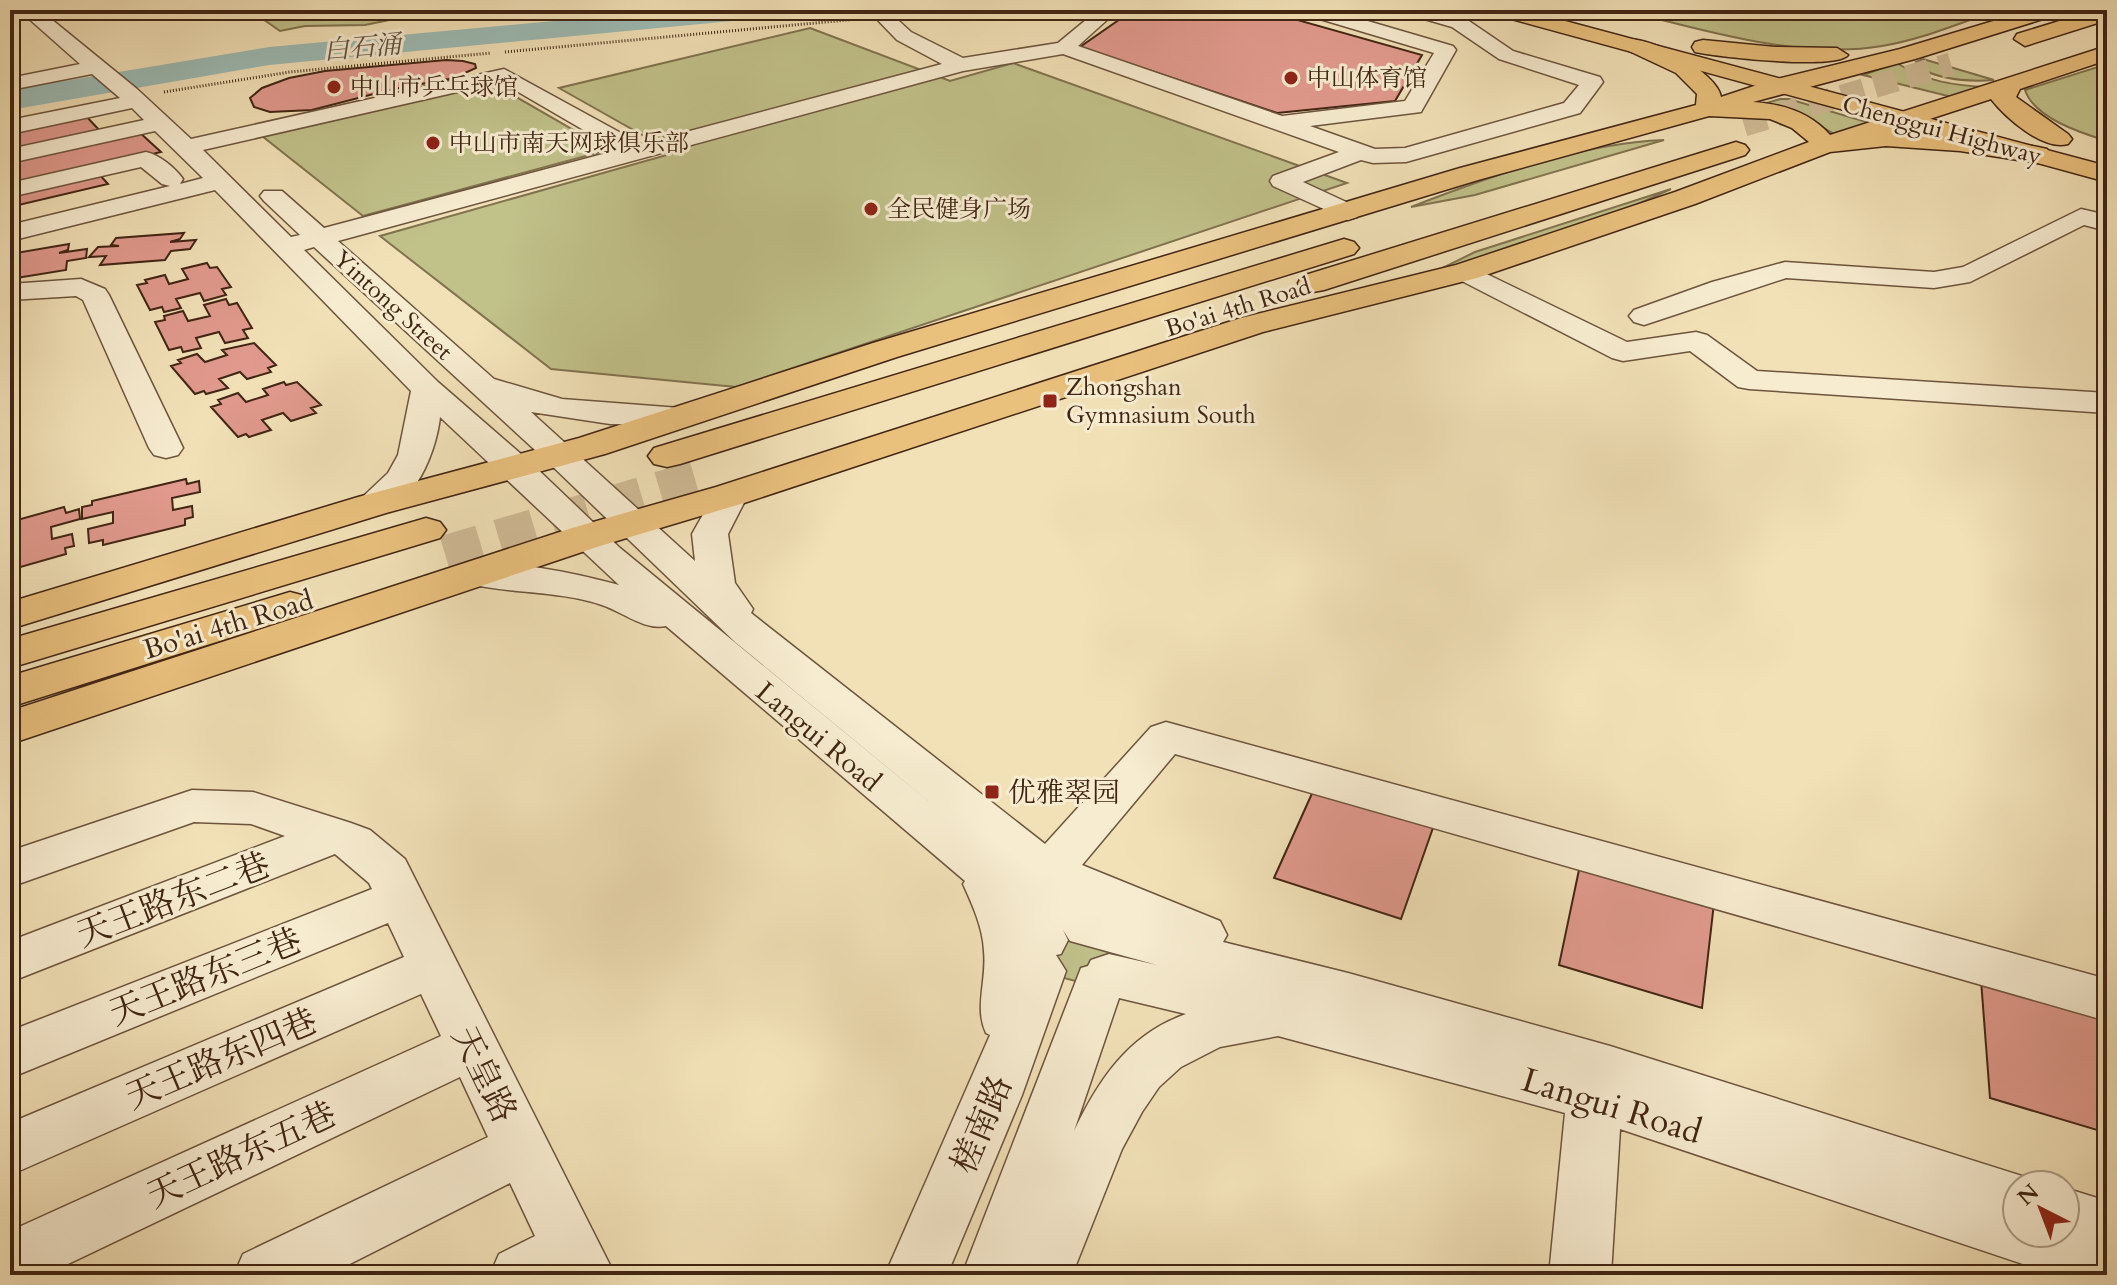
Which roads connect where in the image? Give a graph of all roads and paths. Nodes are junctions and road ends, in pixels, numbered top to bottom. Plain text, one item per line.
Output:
1 (28, 10) edge
2 (953, 10) edge
3 (1109, 10) edge
4 (1310, 10) edge
5 (1414, 10) edge
6 (1500, 10) edge
7 (1563, 10) edge
8 (2052, 10) edge
9 (880, 13) edge
10 (2107, 13) edge
11 (1459, 23) junction
12 (2107, 26) edge
13 (1635, 45) junction
14 (1703, 47) junction
15 (1064, 48) junction
16 (1446, 50) junction
17 (2107, 53) edge
18 (1675, 56) junction
19 (2009, 56) dead end
20 (1913, 63) junction
21 (961, 65) junction
22 (98, 69) junction
23 (1818, 76) junction
24 (1577, 77) junction
25 (10, 84) edge
26 (2011, 84) junction
27 (1777, 86) junction
28 (140, 88) junction
29 (1534, 90) dead end
30 (1941, 108) junction
31 (1708, 109) junction
32 (1906, 120) junction
33 (1433, 121) dead end
34 (160, 123) junction
35 (1280, 123) junction
36 (10, 127) edge
37 (1780, 136) tunnel mouth
38 (1737, 138) junction
39 (2059, 139) junction
40 (1825, 145) junction
41 (1354, 149) junction
42 (2107, 151) edge
43 (638, 152) junction
44 (2038, 155) junction
45 (10, 156) edge
46 (208, 160) junction
47 (2107, 174) edge
48 (171, 179) junction
49 (10, 190) edge
50 (10, 219) edge
51 (2107, 223) edge
52 (1371, 229) junction
53 (10, 233) edge
54 (319, 238) junction
55 (288, 246) junction
56 (1466, 272) junction
57 (10, 292) edge
58 (1644, 316) dead end
59 (1252, 325) junction
60 (474, 380) junction
61 (427, 389) junction
62 (2107, 403) edge
63 (682, 416) junction
64 (166, 448) dead end
65 (560, 455) junction
66 (667, 456) tunnel mouth
67 (517, 468) junction
68 (713, 487) junction
69 (372, 505) junction
70 (630, 524) junction
71 (586, 537) junction
72 (450, 553) junction
73 (10, 616) edge
74 (733, 641) junction
75 (10, 654) edge
76 (10, 692) edge
77 (10, 728) edge
78 (335, 835) junction
79 (10, 869) edge
80 (1012, 876) junction
81 (394, 885) junction
82 (1080, 954) junction
83 (10, 962) edge
84 (432, 967) junction
85 (1348, 994) junction
86 (2107, 1000) edge
87 (1287, 1016) junction
88 (471, 1047) junction
89 (10, 1055) edge
90 (994, 1095) junction
91 (1594, 1097) junction
92 (10, 1149) edge
93 (522, 1149) junction
94 (2001, 1195) edge
95 (2081, 1221) edge
96 (2107, 1229) edge
97 (10, 1261) edge
98 (2107, 1263) edge
99 (559, 1266) edge
100 (265, 1275) edge
101 (916, 1275) edge
102 (993, 1275) edge
103 (1040, 1275) edge
104 (1580, 1275) edge

1 - 22 street
2 - 9 path
3 - 15 street
4 - 16 street
5 - 11 street
6 - 13 main road
7 - 14 main road
8 - 20 main road
9 - 21 street
9 - 28 path
10 - 26 main road
11 - 16 street
11 - 24 street
12 - 19 main road
13 - 18 main road, Chenggui Highway
13 - 31 main road
14 - 18 main road
14 - 20 main road
14 - 23 main road, Chenggui Highway
15 - 21 street
15 - 35 street
16 - 35 street
17 - 26 main road
18 - 27 main road, Chenggui Highway
20 - 23 main road
21 - 43 street
22 - 25 street
22 - 28 street
23 - 27 main road
23 - 30 main road, Chenggui Highway
24 - 29 street
24 - 41 street
26 - 30 main road
26 - 39 main road
27 - 31 main road
27 - 32 main road, Chenggui Highway
28 - 34 street, Yintong Street
28 - 36 street
28 - 46 street, Yintong Street
30 - 32 main road
30 - 39 main road, Chenggui Highway
31 - 40 main road
31 - 52 main road
32 - 40 main road
32 - 44 main road, Chenggui Highway
33 - 41 street
34 - 45 street
34 - 46 street, Yintong Street
35 - 41 street
37 - 38 main road, Bo'ai 4th Road
38 - 52 main road, Bo'ai 4th Road
38 - 59 main road
38 - 68 main road, Bo'ai 4th Road
39 - 42 main road, Chenggui Highway
40 - 44 main road
40 - 56 main road
41 - 52 street
43 - 46 street
43 - 54 street
44 - 47 main road, Chenggui Highway
46 - 48 street
46 - 53 street
46 - 54 street, Yintong Street
46 - 55 street, Yintong Street
48 - 49 street
48 - 50 street
51 - 58 street
52 - 63 main road
52 - 66 main road, Bo'ai 4th Road
54 - 55 street
54 - 60 street, Yintong Street
55 - 61 street, Yintong Street
56 - 59 main road
56 - 62 street
57 - 64 street
59 - 68 main road
60 - 63 street
60 - 65 street, Yintong Street
61 - 67 street, Yintong Street
61 - 69 street
63 - 65 main road
65 - 67 main road
65 - 70 street, Yintong Street
67 - 69 main road
67 - 71 street, Yintong Street
68 - 70 main road
68 - 74 street
69 - 73 main road
70 - 71 main road
70 - 74 street, Langui Road
71 - 72 main road
71 - 74 street, Langui Road
72 - 74 street
72 - 75 main road, Bo'ai 4th Road
72 - 76 main road, Bo'ai 4th Road
72 - 77 main road
74 - 80 street, Langui Road
74 - 80 street, Langui Road
78 - 79 street
78 - 81 street
78 - 83 street, 天王路东二巷
80 - 82 street, Langui Road
80 - 85 street
80 - 86 street
80 - 90 street
81 - 84 street, 天皇路
81 - 89 street, 天王路东三巷
82 - 85 street, Langui Road
82 - 87 street, Langui Road
82 - 90 street, 槎南路
82 - 102 street, 槎南路
84 - 88 street, 天皇路
84 - 92 street, 天王路东四巷
85 - 94 street, Langui Road
87 - 91 street, Langui Road
87 - 103 street
88 - 93 street, 天皇路
88 - 97 street, 天王路东五巷
90 - 101 street, 槎南路
91 - 98 street, Langui Road
91 - 104 street
93 - 99 street, 天皇路
93 - 100 street
95 - 96 street

